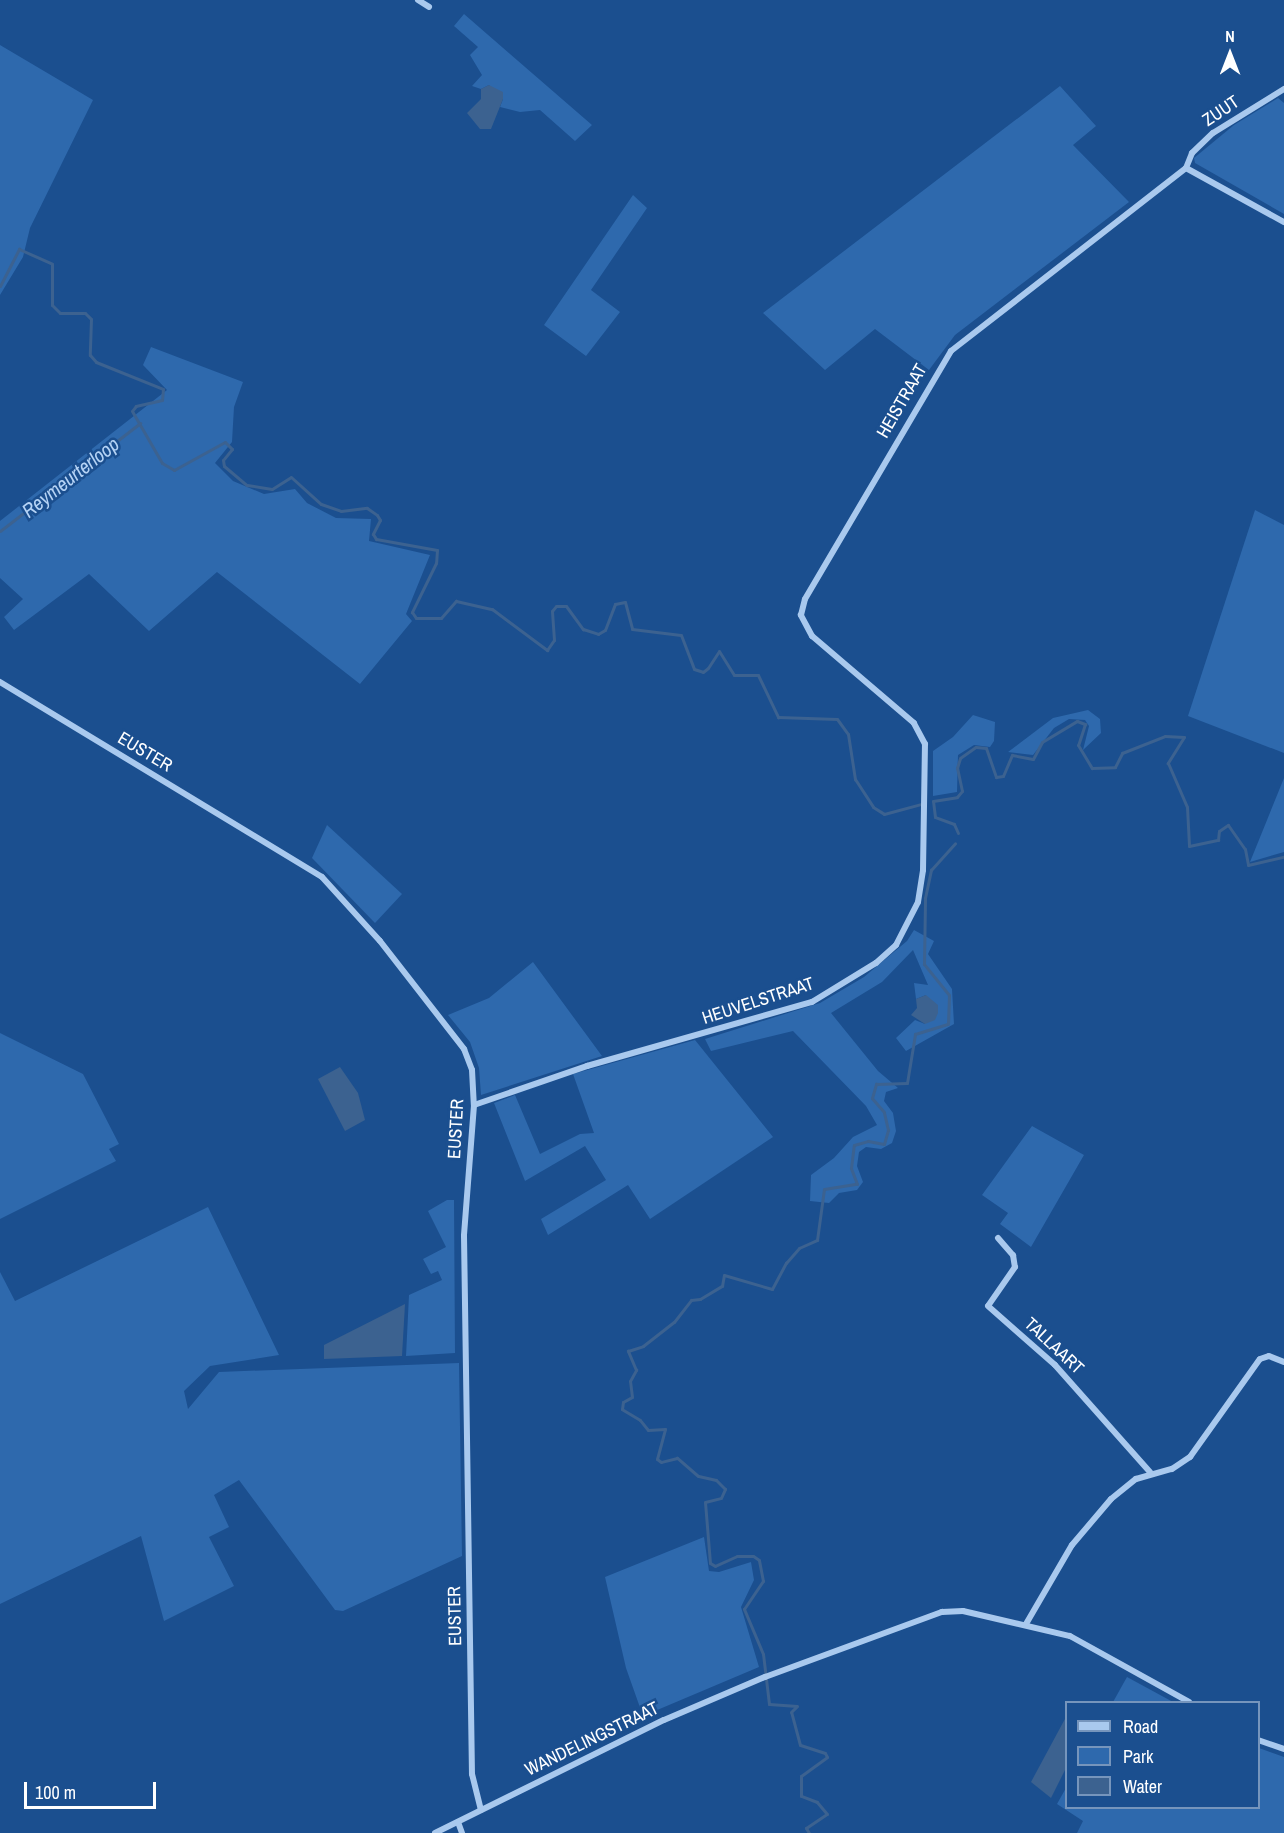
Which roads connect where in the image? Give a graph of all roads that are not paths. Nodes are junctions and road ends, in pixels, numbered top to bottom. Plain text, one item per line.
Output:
1 (418, 0) edge
2 (429, 7) dead end
3 (1284, 88) edge
4 (1186, 168) junction
5 (1284, 222) edge
6 (0, 682) edge
7 (927, 803) joint
8 (474, 1105) junction
9 (998, 1238) dead end
10 (1284, 1362) edge
11 (1150, 1472) junction
12 (1026, 1624) junction
13 (1187, 1701) edge
14 (1260, 1741) edge
15 (1284, 1749) edge
16 (481, 1810) junction
17 (458, 1822) junction
18 (435, 1833) edge
19 (462, 1833) edge

1 - 2 street
3 - 4 street, ZUUT
4 - 5 street
4 - 7 street, HEISTRAAT
6 - 8 street, EUSTER
7 - 8 street, HEUVELSTRAAT
8 - 16 street, EUSTER
9 - 11 street, TALLAART
10 - 11 street
11 - 12 street
12 - 13 street
12 - 16 street, WANDELINGSTRAAT
14 - 15 street
16 - 17 street, WANDELINGSTRAAT
17 - 18 street, WANDELINGSTRAAT
17 - 19 street

